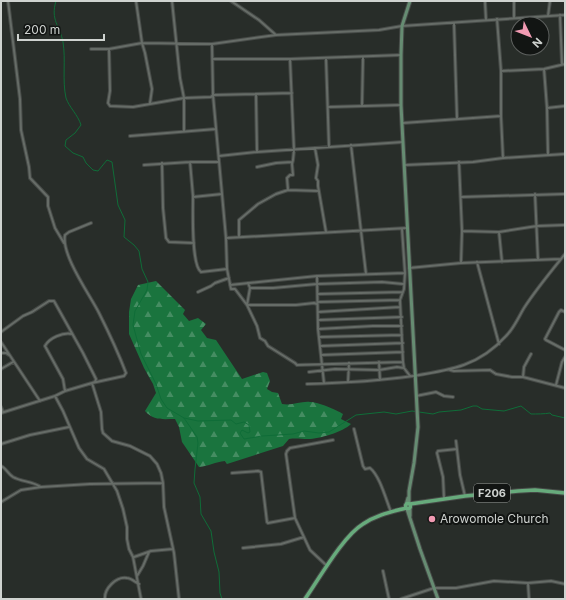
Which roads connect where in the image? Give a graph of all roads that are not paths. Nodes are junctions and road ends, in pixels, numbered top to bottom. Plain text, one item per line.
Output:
1 (8, 1) edge
2 (136, 1) edge
3 (172, 1) edge
4 (231, 1) edge
5 (410, 1) edge
6 (485, 1) edge
7 (514, 1) edge
8 (550, 1) edge
9 (560, 15) junction
10 (565, 15) edge
11 (514, 16) edge
12 (548, 16) joint
13 (510, 18) edge
14 (497, 19) junction
15 (486, 20) junction
16 (454, 23) junction
17 (402, 26) junction
18 (276, 35) junction
19 (176, 42) junction
20 (142, 43) junction
21 (212, 44) junction
22 (91, 49) dead end
23 (109, 49) junction
24 (400, 55) junction
25 (363, 57) junction
26 (326, 58) junction
27 (213, 59) junction
28 (290, 59) junction
29 (564, 64) edge
30 (544, 69) junction
31 (501, 71) junction
32 (292, 93) junction
33 (256, 94) junction
34 (213, 95) junction
35 (184, 98) junction
36 (150, 103) junction
37 (401, 105) junction
38 (362, 106) junction
39 (565, 106) edge
40 (328, 107) junction
41 (547, 108) junction
42 (501, 116) junction
43 (457, 118) junction
44 (402, 123) junction
45 (216, 128) junction
46 (184, 131) junction
47 (130, 136) dead end
48 (403, 142) junction
49 (351, 145) junction
50 (329, 147) junction
51 (315, 148) junction
52 (294, 150) junction
53 (257, 152) junction
54 (565, 154) edge
55 (548, 155) junction
56 (219, 156) junction
57 (503, 158) junction
58 (190, 162) junction
59 (219, 162) junction
60 (292, 162) junction
61 (459, 162) junction
62 (162, 163) junction
63 (144, 165) dead end
64 (404, 165) junction
65 (257, 167) dead end
66 (288, 190) junction
67 (318, 190) junction
68 (222, 194) junction
69 (535, 194) junction
70 (565, 194) edge
71 (193, 197) junction
72 (460, 197) junction
73 (91, 224) dead end
74 (565, 224) edge
75 (537, 226) junction
76 (407, 228) junction
77 (402, 229) junction
78 (360, 230) junction
79 (462, 231) junction
80 (326, 232) junction
81 (498, 232) junction
82 (226, 238) junction
83 (239, 238) junction
84 (194, 243) junction
85 (64, 244) junction
86 (565, 254) edge
87 (561, 259) junction
88 (538, 260) junction
89 (477, 262) junction
90 (502, 262) junction
91 (461, 263) junction
92 (409, 268) junction
93 (227, 269) junction
94 (405, 273) junction
95 (366, 274) junction
96 (317, 276) junction
97 (229, 278) junction
98 (248, 283) junction
99 (318, 284) junction
100 (404, 284) junction
101 (230, 285) junction
102 (250, 288) junction
103 (198, 292) dead end
104 (402, 292) junction
105 (318, 294) junction
106 (400, 300) junction
107 (318, 302) junction
108 (247, 305) junction
109 (400, 307) junction
110 (318, 312) junction
111 (565, 312) edge
112 (402, 317) junction
113 (318, 320) junction
114 (402, 326) junction
115 (70, 329) junction
116 (318, 329) junction
117 (1, 332) edge
118 (68, 333) junction
119 (72, 334) junction
120 (402, 335) junction
121 (319, 337) junction
122 (1, 342) edge
123 (403, 343) junction
124 (499, 344) junction
125 (320, 346) junction
126 (565, 350) edge
127 (403, 352) junction
128 (1, 353) edge
129 (531, 354) dead end
130 (321, 355) junction
131 (10, 356) junction
132 (565, 357) edge
133 (14, 362) junction
134 (379, 362) junction
135 (403, 362) junction
136 (349, 363) junction
137 (322, 365) junction
138 (404, 368) junction
139 (1, 369) edge
140 (349, 369) junction
141 (448, 369) junction
142 (379, 370) junction
143 (322, 371) junction
144 (309, 372) dead end
145 (410, 376) junction
146 (415, 376) junction
147 (524, 377) junction
148 (380, 380) junction
149 (348, 382) junction
150 (92, 383) junction
151 (324, 383) junction
152 (307, 384) dead end
153 (556, 385) junction
154 (565, 388) edge
155 (65, 391) junction
156 (55, 396) junction
157 (416, 396) junction
158 (453, 396) dead end
159 (40, 401) junction
160 (1, 407) edge
161 (2, 412) edge
162 (70, 427) junction
163 (354, 429) dead end
164 (333, 440) dead end
165 (456, 441) dead end
166 (1, 444) edge
167 (457, 449) junction
168 (1, 466) edge
169 (232, 474) dead end
170 (164, 483) junction
171 (112, 484) junction
172 (41, 487) junction
173 (565, 493) edge
174 (465, 496) junction
175 (444, 498) junction
176 (1, 502) edge
177 (408, 506) junction
178 (392, 512) junction
179 (295, 518) junction
180 (304, 537) junction
181 (243, 548) dead end
182 (173, 549) junction
183 (149, 552) junction
184 (133, 557) junction
185 (327, 566) junction
186 (383, 571) dead end
187 (137, 576) junction
188 (528, 582) junction
189 (139, 584) junction
190 (565, 584) edge
191 (434, 588) junction
192 (105, 599) edge
193 (141, 599) edge
194 (179, 599) edge
195 (305, 599) edge
196 (389, 599) edge
197 (401, 599) edge
198 (438, 599) edge
199 (528, 599) edge

1 - 85 street
2 - 20 street
3 - 19 street
4 - 18 street
5 - 17 main road
6 - 15 street
7 - 11 street
8 - 12 street
9 - 10 street
9 - 12 street
9 - 29 street
13 - 14 street
14 - 15 street
14 - 31 street
15 - 16 street
16 - 17 street
16 - 43 street
17 - 18 street
17 - 24 main road
18 - 21 street
19 - 20 street
19 - 21 street
19 - 35 street
20 - 23 street
20 - 36 street
21 - 27 street
22 - 23 street
23 - 36 street
24 - 25 street
24 - 37 main road
25 - 26 street
25 - 38 street
26 - 28 street
26 - 40 street
27 - 28 street
27 - 34 street
28 - 32 street
29 - 30 street
30 - 31 street
30 - 41 street
31 - 42 street
32 - 33 street
32 - 52 street
33 - 34 street
33 - 53 street
34 - 35 street
34 - 45 street
35 - 36 street
35 - 46 street
37 - 38 street
37 - 44 main road
38 - 40 street
39 - 41 street
40 - 50 street
41 - 55 street
42 - 43 street
42 - 57 street
43 - 44 street
44 - 48 main road
45 - 46 street
45 - 56 street
46 - 47 street
48 - 49 street
48 - 64 main road
49 - 50 street
49 - 78 street
50 - 51 street
51 - 52 street
51 - 67 street
52 - 53 street
52 - 60 street
53 - 56 street
54 - 55 street
55 - 57 street
56 - 59 street
57 - 61 street
58 - 59 street
58 - 62 street
58 - 71 street
59 - 68 street
60 - 65 street
60 - 66 street
61 - 64 street
61 - 72 street
62 - 63 street
62 - 84 street
64 - 76 main road
66 - 67 street
66 - 83 street
67 - 80 street
68 - 71 street
68 - 82 street
69 - 70 street
69 - 72 street
69 - 75 street
71 - 84 street
72 - 79 street
73 - 85 street
74 - 75 street
75 - 81 street
75 - 88 street
76 - 77 street
76 - 92 main road
77 - 78 street
77 - 94 street
78 - 80 street
78 - 95 street
79 - 81 street
79 - 91 street
80 - 83 street
81 - 90 street
82 - 83 street
82 - 93 street
84 - 93 street
85 - 150 street
86 - 87 street
87 - 88 street
87 - 124 street
88 - 90 street
89 - 90 street
89 - 91 street
89 - 124 street
91 - 92 street
92 - 146 main road
93 - 97 street
94 - 95 street
94 - 100 street
95 - 96 street
96 - 98 street
96 - 99 street
97 - 101 street
97 - 103 street
98 - 101 street
98 - 102 street
99 - 100 street
99 - 102 street
99 - 105 street
100 - 104 street
101 - 108 street
102 - 108 street
104 - 105 street
104 - 106 street
105 - 107 street
106 - 107 street
106 - 109 street
107 - 108 street
107 - 110 street
108 - 137 street
109 - 110 street
109 - 112 street
110 - 113 street
111 - 126 street
112 - 113 street
112 - 114 street
113 - 116 street
114 - 116 street
114 - 120 street
115 - 117 street
115 - 118 street
115 - 119 street
116 - 121 street
118 - 119 street
118 - 155 street
119 - 150 street
120 - 121 street
120 - 123 street
121 - 125 street
122 - 131 street
123 - 125 street
123 - 127 street
124 - 141 street
125 - 130 street
127 - 130 street
127 - 135 street
128 - 131 street
129 - 147 street
130 - 137 street
131 - 133 street
132 - 153 street
133 - 139 street
133 - 159 street
134 - 135 street
134 - 136 street
134 - 142 street
135 - 138 street
136 - 137 street
136 - 140 street
137 - 143 street
138 - 142 street
138 - 145 street
140 - 142 street
140 - 143 street
140 - 149 street
141 - 146 street
141 - 147 street
142 - 148 street
143 - 144 street
143 - 151 street
145 - 146 street
145 - 148 street
146 - 157 main road
147 - 153 street
148 - 149 street
149 - 151 street
150 - 155 street
150 - 170 street
151 - 152 street
153 - 154 street
155 - 156 street
156 - 159 street
156 - 162 street
157 - 158 street
157 - 177 main road
159 - 161 street
160 - 161 street
162 - 166 street
162 - 171 street
163 - 178 street
164 - 179 street
165 - 167 street
167 - 174 street
167 - 175 street
168 - 172 street
169 - 179 street
170 - 171 street
170 - 182 street
171 - 172 street
171 - 184 street
172 - 176 street
173 - 174 main road, F206
174 - 175 main road, F206
175 - 177 main road, F206
177 - 178 main road, F206
177 - 191 main road
178 - 185 main road, F206
179 - 180 street
180 - 181 street
180 - 185 street
182 - 183 street
182 - 194 street
183 - 184 street
183 - 187 street
184 - 187 street
185 - 195 main road, F206
186 - 196 street
187 - 189 street
188 - 190 street
188 - 191 street
188 - 199 street
189 - 192 street
189 - 193 street
191 - 197 street
191 - 198 main road

